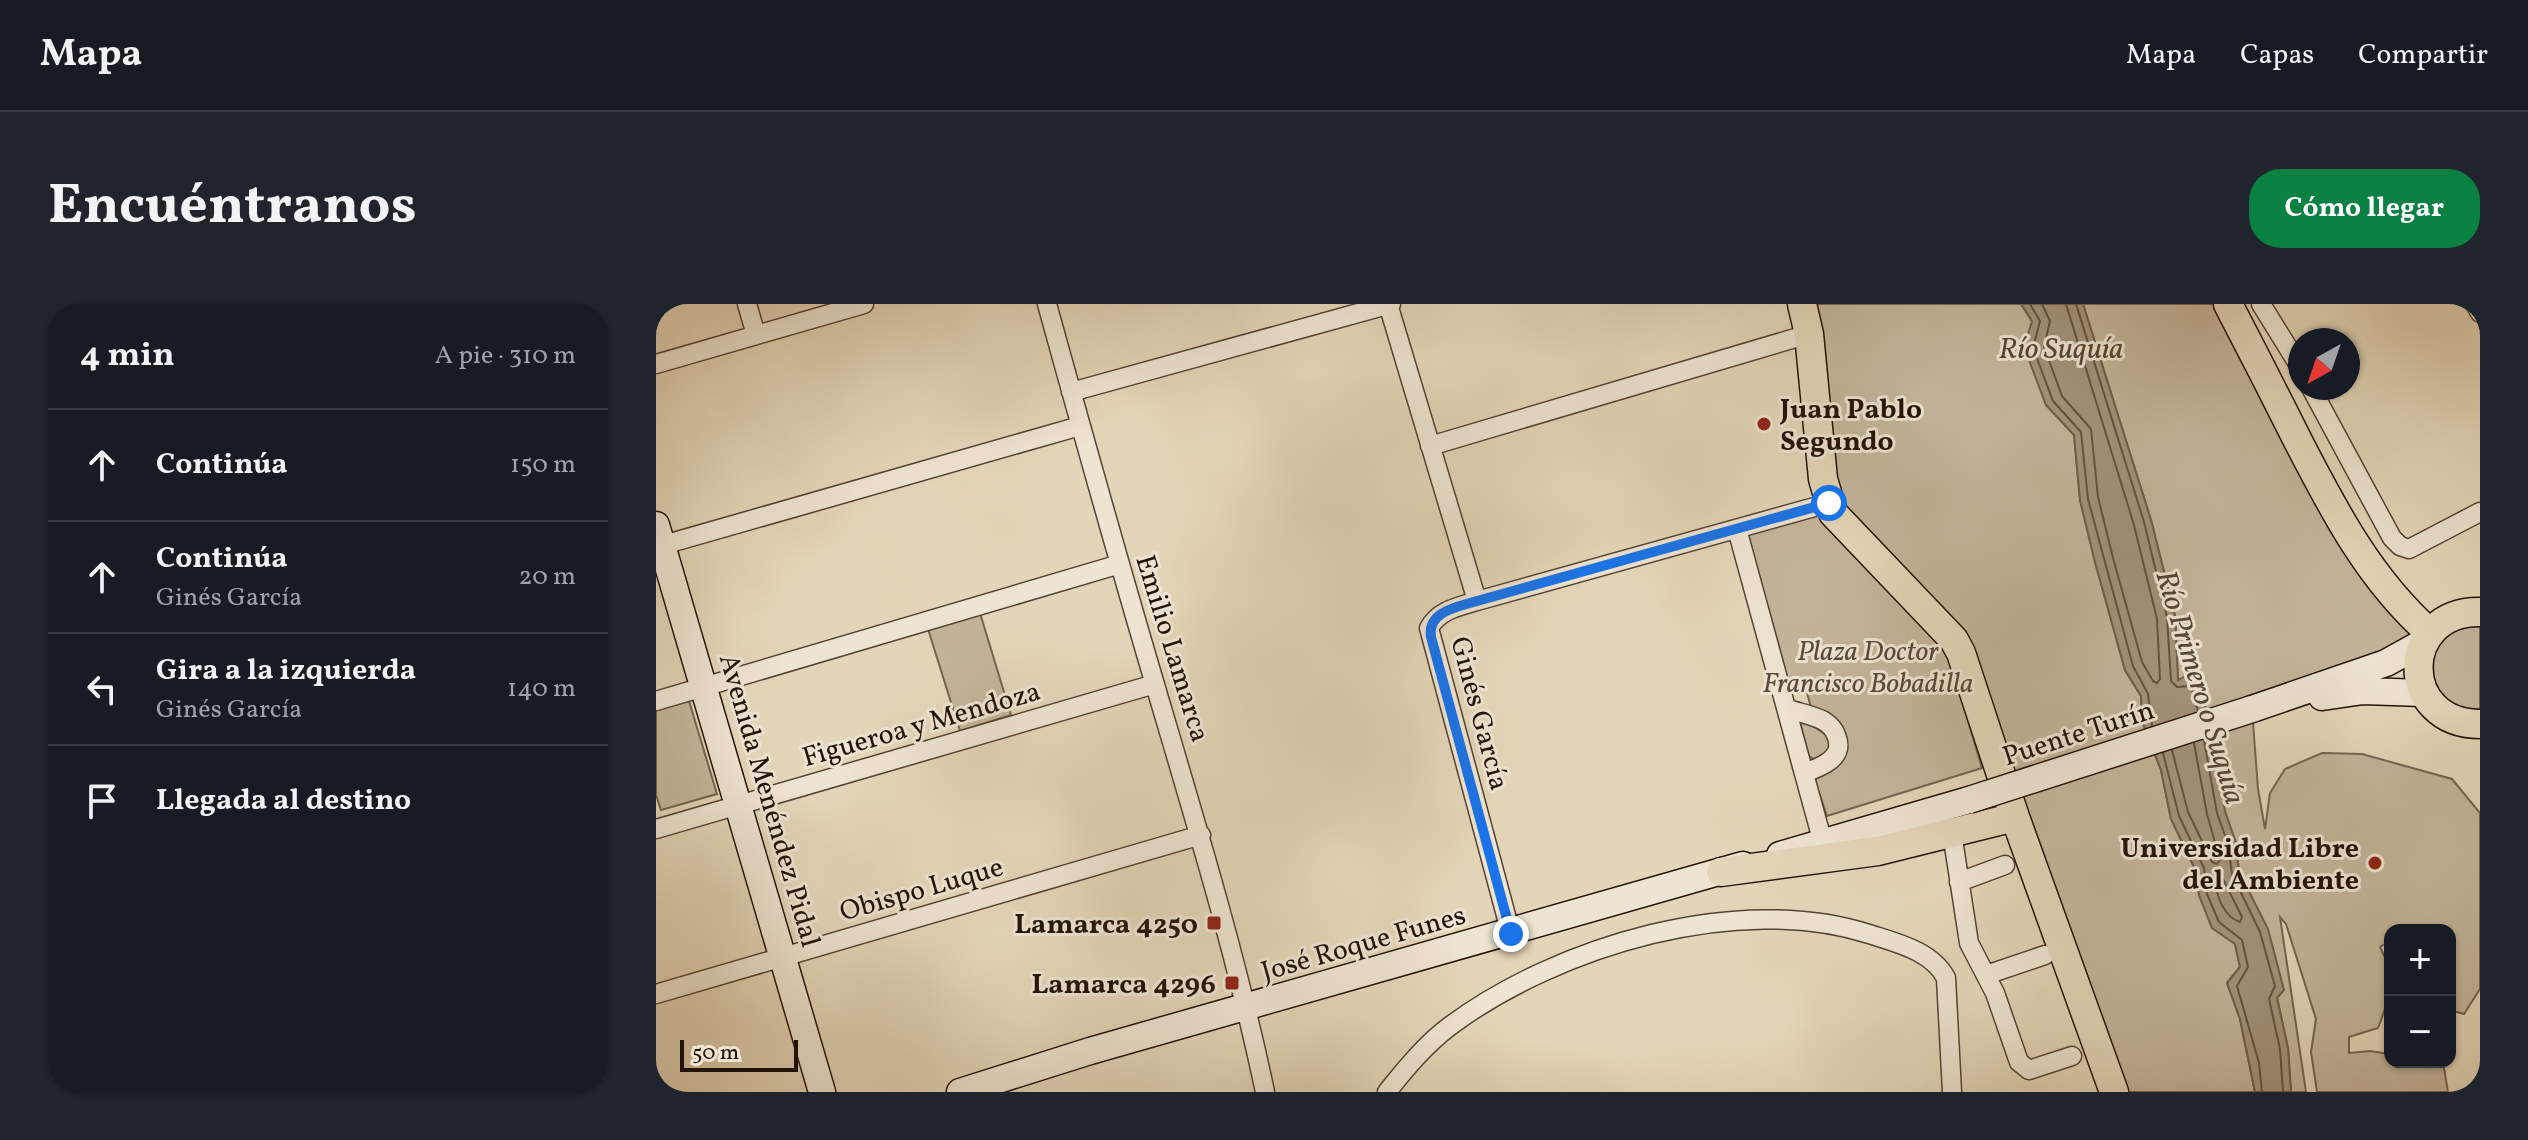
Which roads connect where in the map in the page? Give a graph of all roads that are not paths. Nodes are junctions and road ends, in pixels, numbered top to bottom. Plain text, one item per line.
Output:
1 (747, 304) edge
2 (864, 304) edge
3 (1047, 304) edge
4 (1389, 304) edge
5 (1802, 304) edge
6 (2228, 304) edge
7 (2261, 304) edge
8 (2475, 304) edge
9 (2480, 313) edge
10 (1809, 334) junction
11 (756, 335) junction
12 (2288, 348) edge
13 (656, 364) edge
14 (1071, 392) junction
15 (2317, 400) edge
16 (1080, 426) junction
17 (1430, 446) junction
18 (1829, 503) junction
19 (2480, 512) edge
20 (1737, 529) junction
21 (658, 539) edge
22 (1120, 564) junction
23 (1477, 601) junction
24 (2480, 612) edge
25 (2427, 638) junction
26 (1155, 684) junction
27 (705, 686) junction
28 (2423, 693) junction
29 (656, 701) edge
30 (1788, 709) junction
31 (2252, 709) junction
32 (2480, 724) edge
33 (1804, 773) junction
34 (1969, 800) joint
35 (739, 806) junction
36 (2015, 817) junction
37 (656, 829) edge
38 (1952, 833) junction
39 (1201, 835) junction
40 (1823, 843) junction
41 (2005, 865) dead end
42 (1721, 872) junction
43 (1959, 882) junction
44 (1511, 934) junction
45 (2045, 955) dead end
46 (783, 957) junction
47 (1986, 975) junction
48 (656, 994) edge
49 (1247, 1008) junction
50 (2072, 1056) dead end
51 (822, 1092) edge
52 (960, 1092) edge
53 (1265, 1092) edge
54 (1387, 1092) edge
55 (1952, 1092) edge
56 (2114, 1092) edge

1 - 11 street
2 - 11 street
3 - 14 street, Emilio Lamarca
4 - 14 street
4 - 17 street, Ginés García
5 - 10 main road
6 - 25 main road
7 - 12 street
8 - 9 street
10 - 17 street
10 - 18 main road
11 - 13 street
14 - 16 street, Emilio Lamarca
15 - 19 street
16 - 21 street
16 - 22 street, Emilio Lamarca
17 - 23 street, Ginés García
18 - 20 street
18 - 36 main road
20 - 23 street
20 - 30 street
21 - 27 main road, Avenida Menéndez Pidal
22 - 26 street, Emilio Lamarca
22 - 27 street
23 - 44 street, Ginés García
24 - 25 main road
25 - 28 main road
25 - 31 main road, Puente Turín
26 - 35 street, Figueroa y Mendoza
26 - 39 street, Emilio Lamarca
27 - 29 street
27 - 35 main road, Avenida Menéndez Pidal
28 - 31 main road, Puente Turín
28 - 32 main road
30 - 33 street
30 - 33 street
31 - 34 main road, Puente Turín, bridge
33 - 40 street
34 - 40 main road, José Roque Funes
35 - 37 street, Figueroa y Mendoza
35 - 46 main road, Avenida Menéndez Pidal
36 - 38 main road
36 - 56 main road
38 - 42 main road
38 - 43 street
39 - 46 street, Obispo Luque
39 - 49 street, Emilio Lamarca
40 - 42 main road, José Roque Funes
41 - 43 street
42 - 44 main road, José Roque Funes
43 - 47 street
44 - 49 main road, José Roque Funes
45 - 47 street
46 - 48 street, Obispo Luque
46 - 51 main road, Avenida Menéndez Pidal
47 - 50 street
49 - 52 main road, José Roque Funes
49 - 53 street, Emilio Lamarca
54 - 55 street

